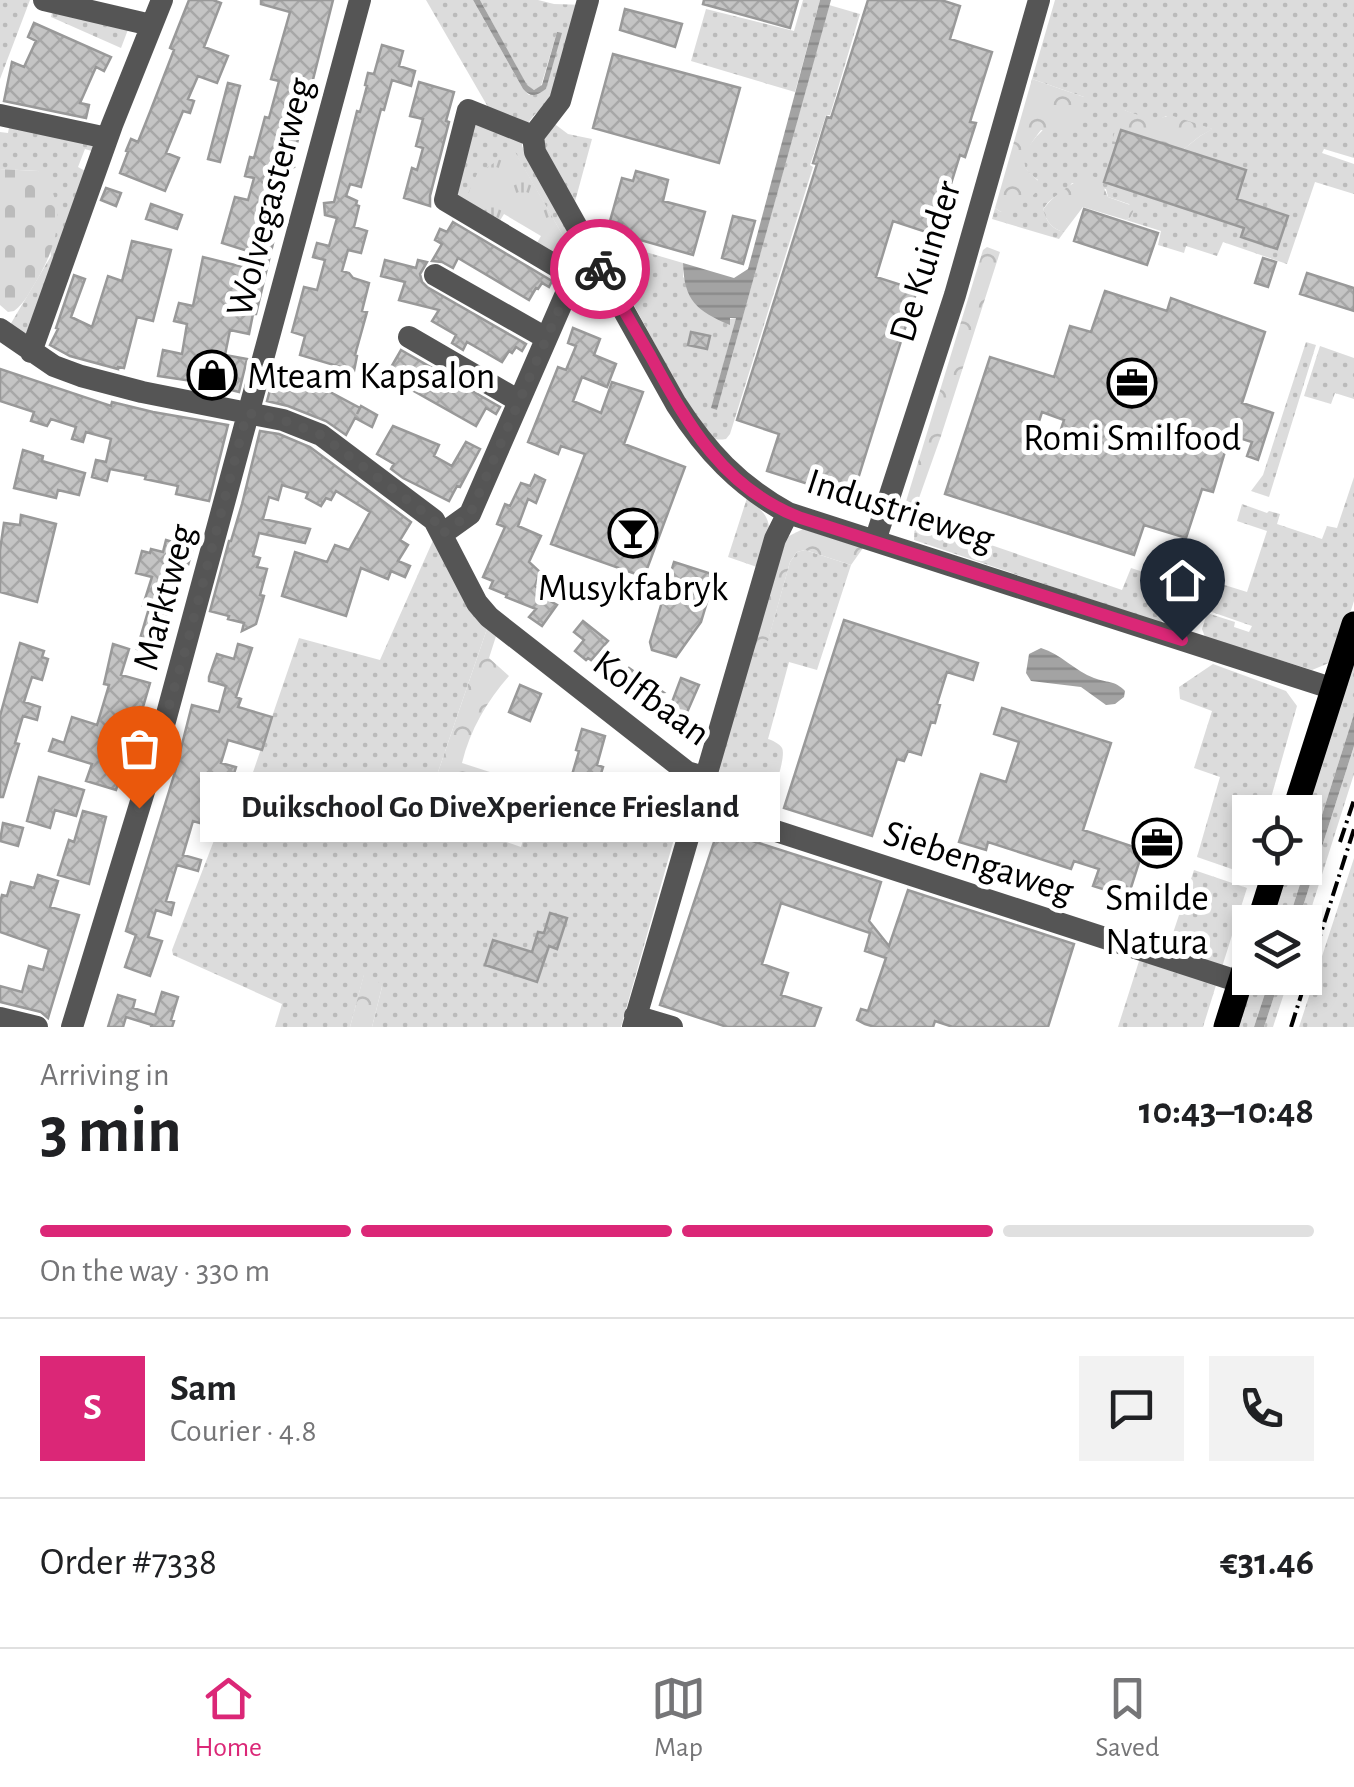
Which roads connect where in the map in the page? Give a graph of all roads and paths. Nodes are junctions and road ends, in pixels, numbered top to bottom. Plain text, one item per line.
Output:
1 (44, 0) edge
2 (162, 0) edge
3 (360, 0) edge
4 (1039, 0) edge
5 (582, 2) edge
6 (151, 26) junction
7 (0, 115) edge
8 (534, 136) junction
9 (107, 138) junction
10 (599, 266) junction
11 (435, 275) dead end
12 (578, 279) junction
13 (2, 336) edge
14 (408, 338) dead end
15 (546, 338) junction
16 (31, 352) junction
17 (519, 401) junction
18 (247, 413) junction
19 (788, 512) junction
20 (442, 534) junction
21 (875, 541) junction
22 (1354, 624) edge
23 (1334, 690) junction
24 (704, 777) junction
25 (1300, 795) edge
26 (696, 804) junction
27 (1232, 979) edge
28 (1236, 995) edge
29 (0, 1018) edge
30 (634, 1022) edge
31 (37, 1027) edge
32 (72, 1027) edge
33 (672, 1027) edge
34 (1226, 1027) edge

1 - 6 street
2 - 6 street
3 - 18 street, Wolvegasterweg
4 - 21 street, De Kuinder
5 - 8 street
6 - 9 street
7 - 9 street
8 - 10 street, Industrieweg
8 - 12 street
9 - 16 street
10 - 12 street
10 - 19 street, Industrieweg
11 - 15 street
12 - 15 street
13 - 16 street, Kolfbaan
14 - 17 street
15 - 17 street
16 - 18 street, Kolfbaan
17 - 20 street
18 - 20 street, Kolfbaan
18 - 32 street, Marktweg
19 - 21 street, Industrieweg
19 - 24 street
20 - 24 street, Kolfbaan
21 - 23 street, Industrieweg
22 - 23 main road
23 - 25 main road
24 - 26 street
26 - 27 street, Siebengaweg
26 - 30 street
28 - 34 main road
29 - 31 street
30 - 33 street

